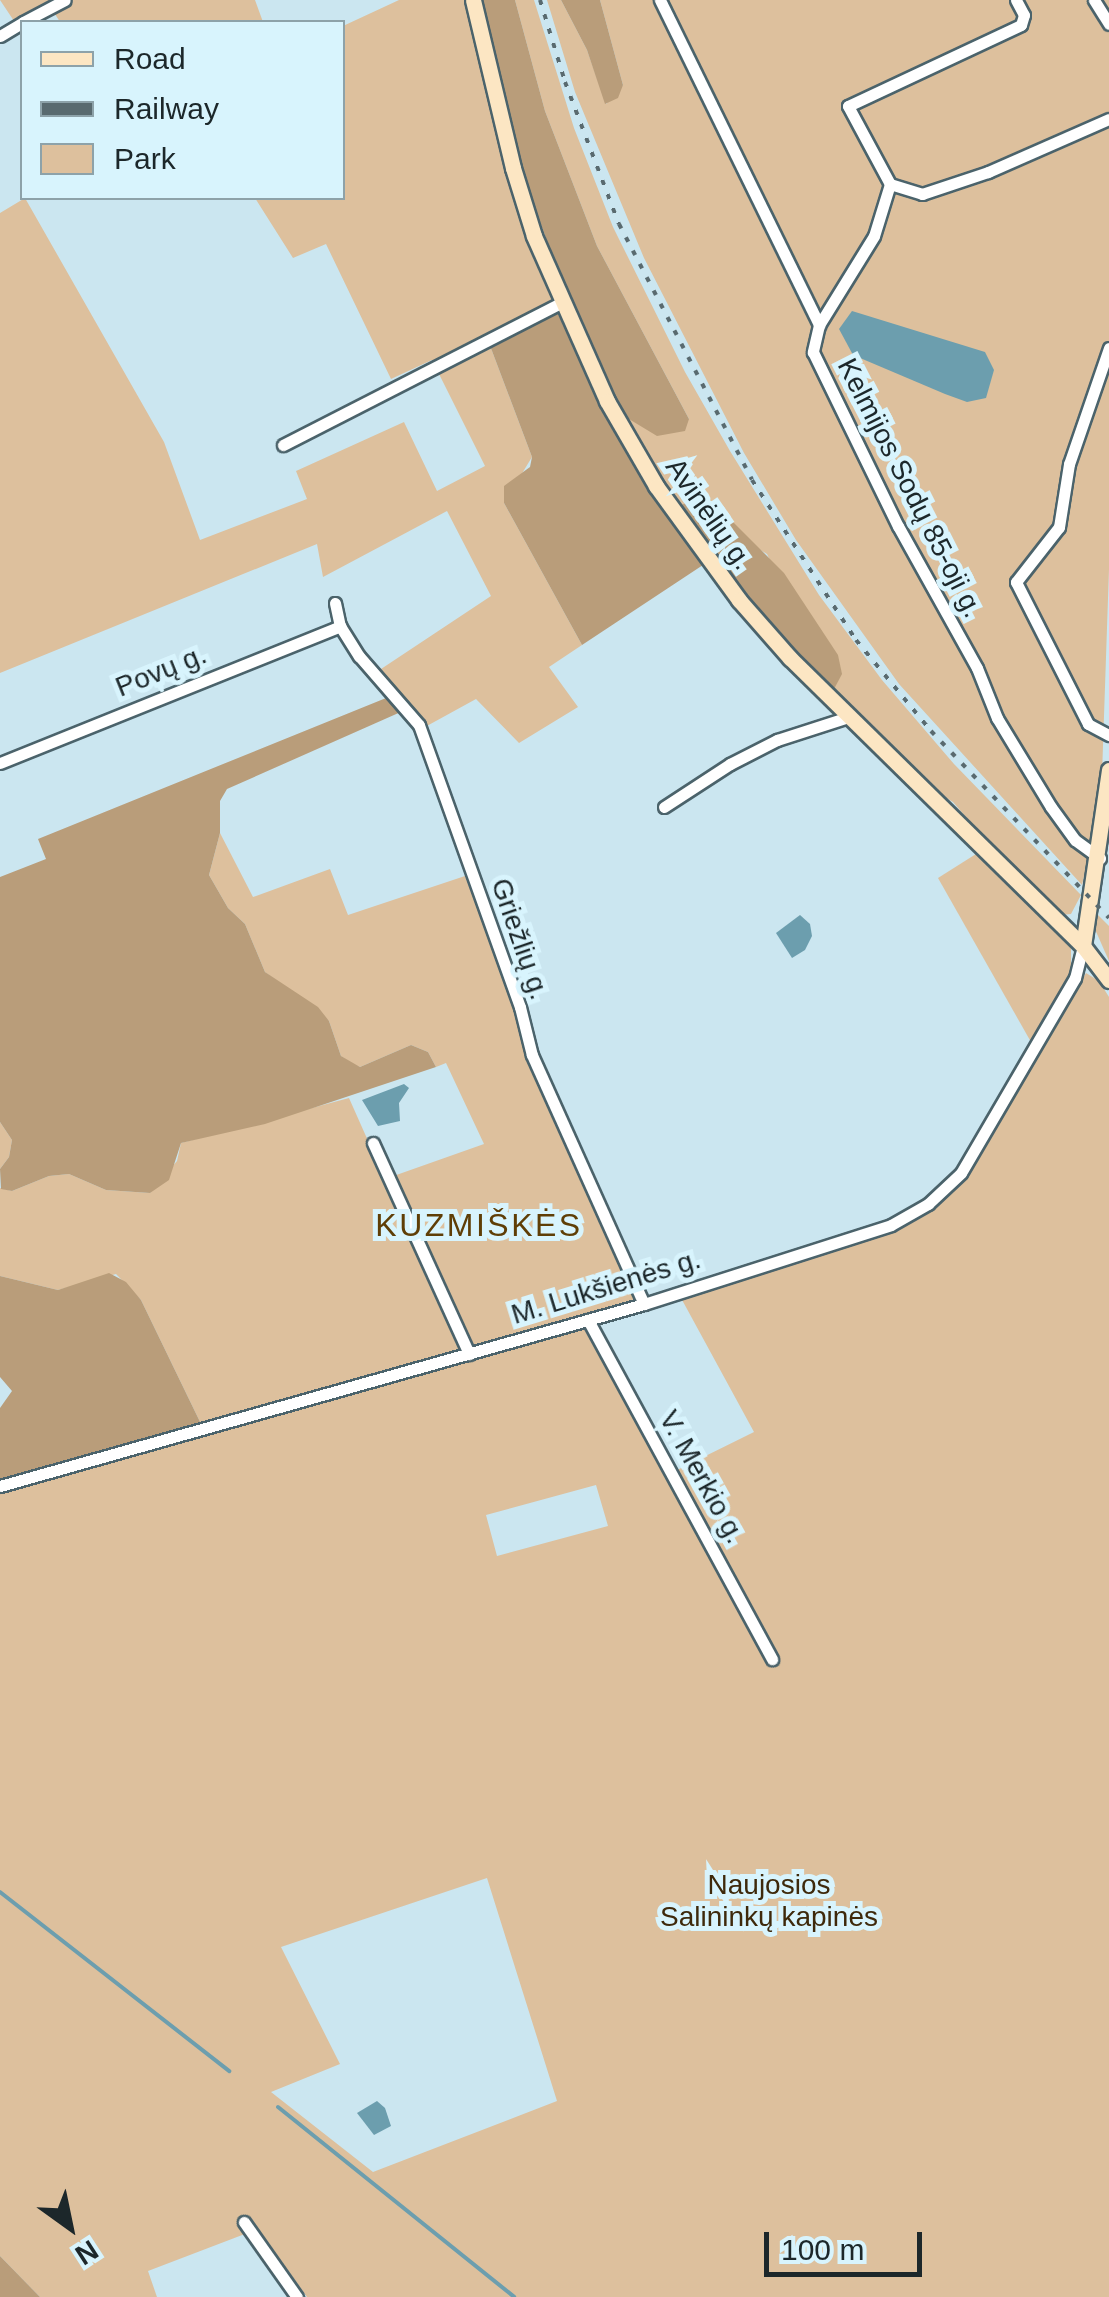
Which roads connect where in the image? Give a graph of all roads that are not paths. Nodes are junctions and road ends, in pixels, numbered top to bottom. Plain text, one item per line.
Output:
1 (65, 0) edge
2 (473, 0) edge
3 (660, 0) edge
4 (1016, 0) edge
5 (1094, 0) edge
6 (28, 20) edge
7 (1109, 24) edge
8 (1109, 119) edge
9 (890, 184) junction
10 (560, 302) junction
11 (819, 325) junction
12 (1109, 348) edge
13 (283, 445) dead end
14 (335, 602) dead end
15 (340, 626) junction
16 (848, 717) junction
17 (1109, 735) edge
18 (0, 763) edge
19 (1109, 770) edge
20 (664, 808) dead end
21 (1107, 829) edge
22 (1100, 858) junction
23 (1084, 946) junction
24 (1109, 980) edge
25 (372, 1143) dead end
26 (644, 1304) junction
27 (588, 1320) junction
28 (469, 1354) junction
29 (0, 1486) edge
30 (772, 1659) dead end
31 (244, 2222) dead end
32 (296, 2297) edge

1 - 6 street
2 - 10 main road, Avinėlių g.
3 - 11 street
4 - 9 street
5 - 7 street
8 - 9 street
9 - 11 street
10 - 13 street
10 - 16 main road, Avinėlių g.
11 - 22 street, Kelmijos Sodų 85-oji g.
12 - 17 street
14 - 15 street, Griežlių g.
15 - 18 street, Povų g.
15 - 26 street, Griežlių g.
16 - 20 street
16 - 23 main road, Avinėlių g.
19 - 21 main road
21 - 22 main road
22 - 23 main road
23 - 24 main road, Avinėlių g.
23 - 26 street, M. Lukšienės g.
25 - 28 street
26 - 27 street, M. Lukšienės g.
27 - 28 street, M. Lukšienės g.
27 - 30 street, V. Merkio g.
28 - 29 street, M. Lukšienės g.
31 - 32 street

